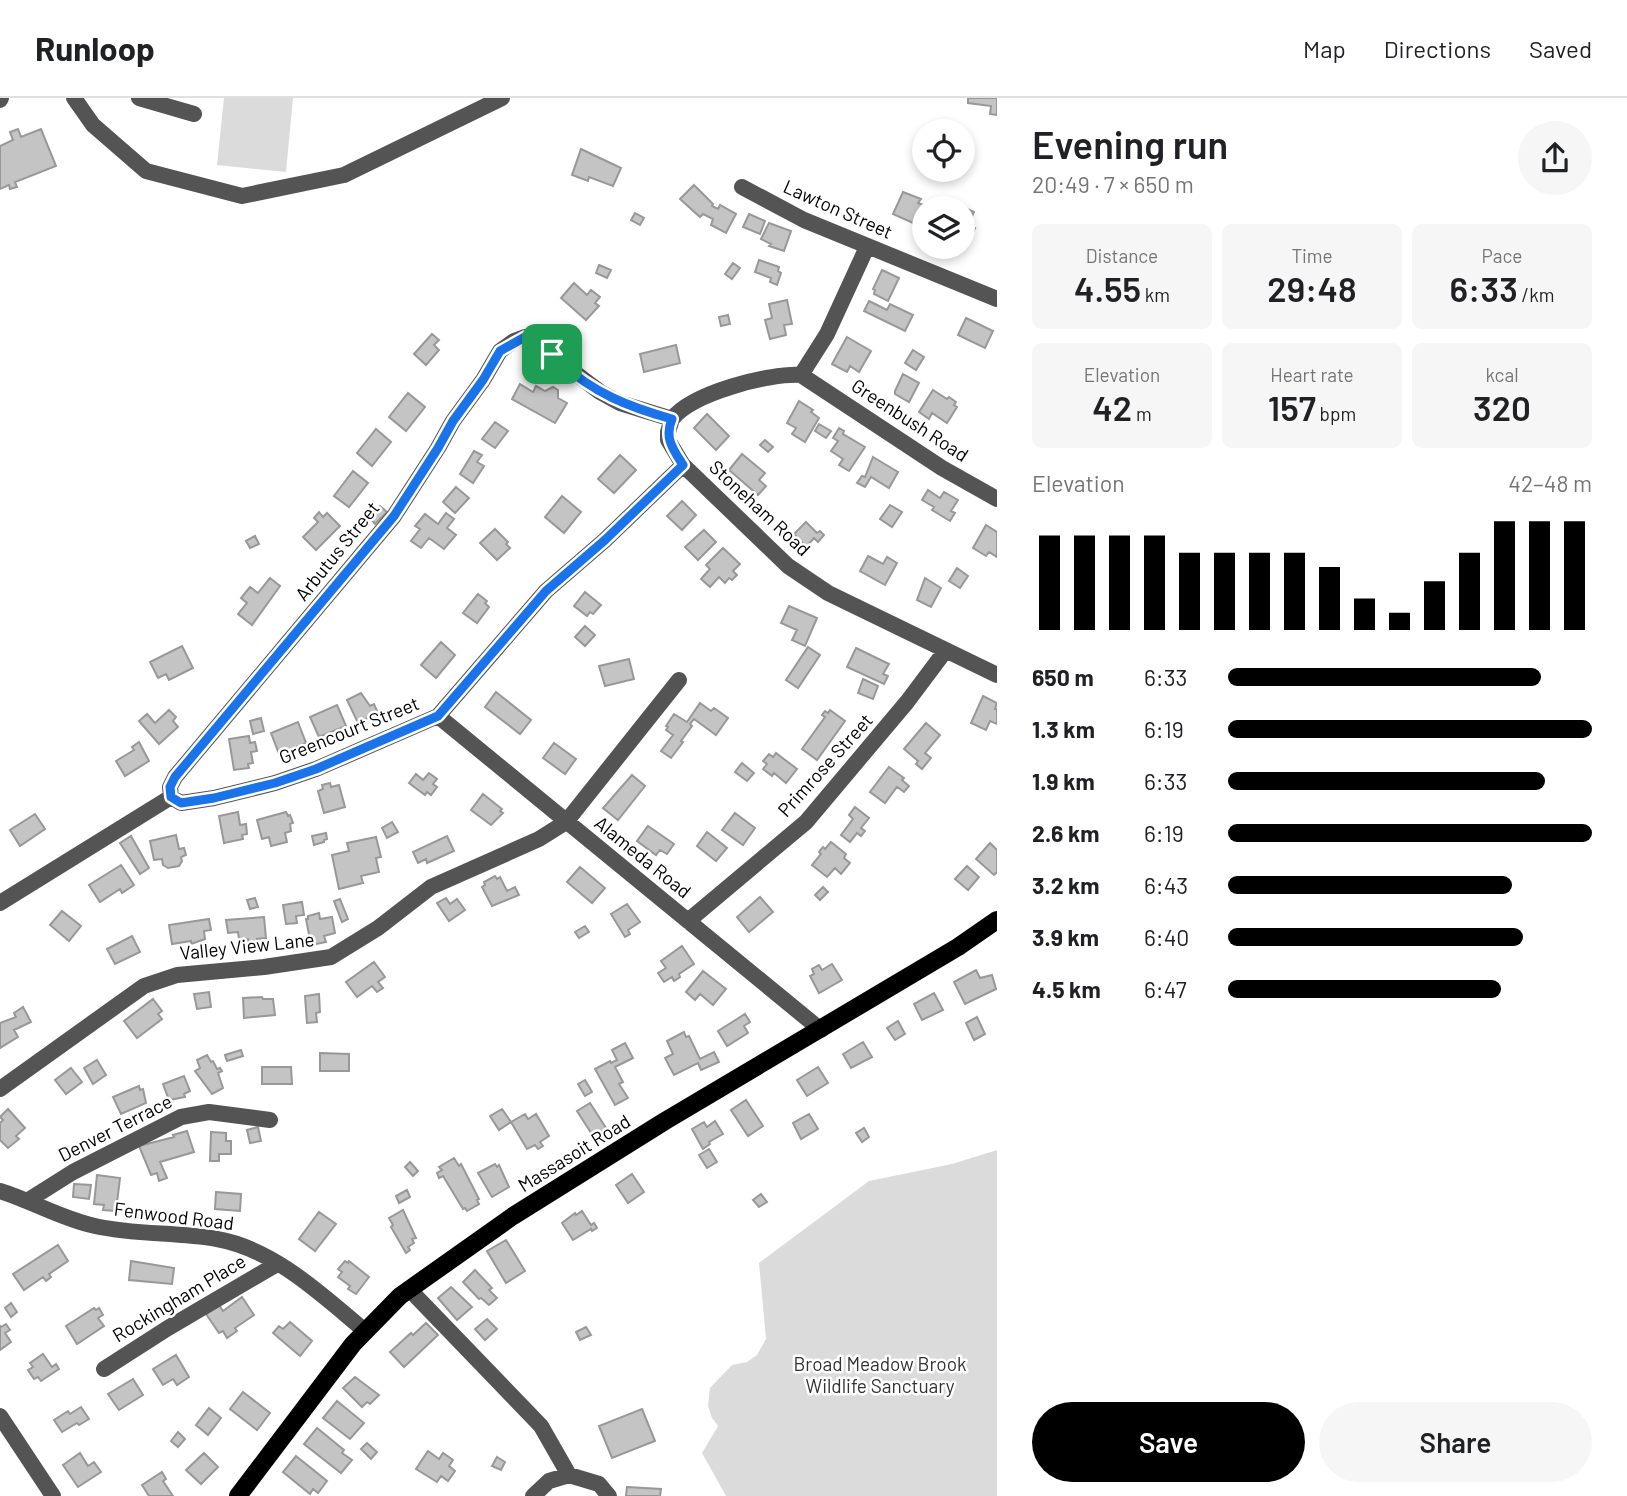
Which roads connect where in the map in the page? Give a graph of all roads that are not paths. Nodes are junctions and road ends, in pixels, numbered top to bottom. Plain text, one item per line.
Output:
1 (74, 98) edge
2 (139, 98) edge
3 (502, 98) edge
4 (194, 114) dead end
5 (742, 187) dead end
6 (867, 247) junction
7 (997, 299) edge
8 (801, 374) junction
9 (672, 419) junction
10 (683, 465) junction
11 (997, 499) edge
12 (946, 650) junction
13 (997, 675) edge
14 (679, 680) dead end
15 (438, 716) junction
16 (171, 797) junction
17 (566, 822) junction
18 (0, 903) edge
19 (997, 920) edge
20 (688, 921) junction
21 (821, 1030) junction
22 (0, 1089) edge
23 (270, 1119) dead end
24 (0, 1191) edge
25 (27, 1201) junction
26 (277, 1264) junction
27 (408, 1289) junction
28 (365, 1331) junction
29 (104, 1369) dead end
30 (0, 1416) edge
31 (569, 1475) junction
32 (53, 1496) edge
33 (237, 1496) edge
34 (533, 1496) edge
35 (609, 1496) edge

1 - 3 street
2 - 4 street
5 - 6 street, Lawton Street
6 - 7 street, Lawton Street
6 - 8 street
8 - 9 street
8 - 11 street, Greenbush Road
9 - 10 street, Stoneham Road
9 - 16 street, Arbutus Street
10 - 12 street, Stoneham Road
10 - 15 street, Greencourt Street
12 - 13 street, Stoneham Road
12 - 20 street, Primrose Street
14 - 17 street, Valley View Lane
15 - 16 street, Greencourt Street
15 - 17 street, Alameda Road
16 - 18 street
17 - 20 street, Alameda Road
17 - 22 street, Valley View Lane
19 - 21 main road, Massasoit Road
20 - 21 street, Alameda Road
21 - 27 main road, Massasoit Road
23 - 25 street, Denver Terrace
24 - 25 street, Fenwood Road
25 - 26 street, Fenwood Road
26 - 28 street, Fenwood Road
26 - 29 street, Rockingham Place
27 - 28 main road, Massasoit Road
27 - 31 street
28 - 33 main road, Massasoit Road
30 - 32 street
31 - 34 street
31 - 35 street

